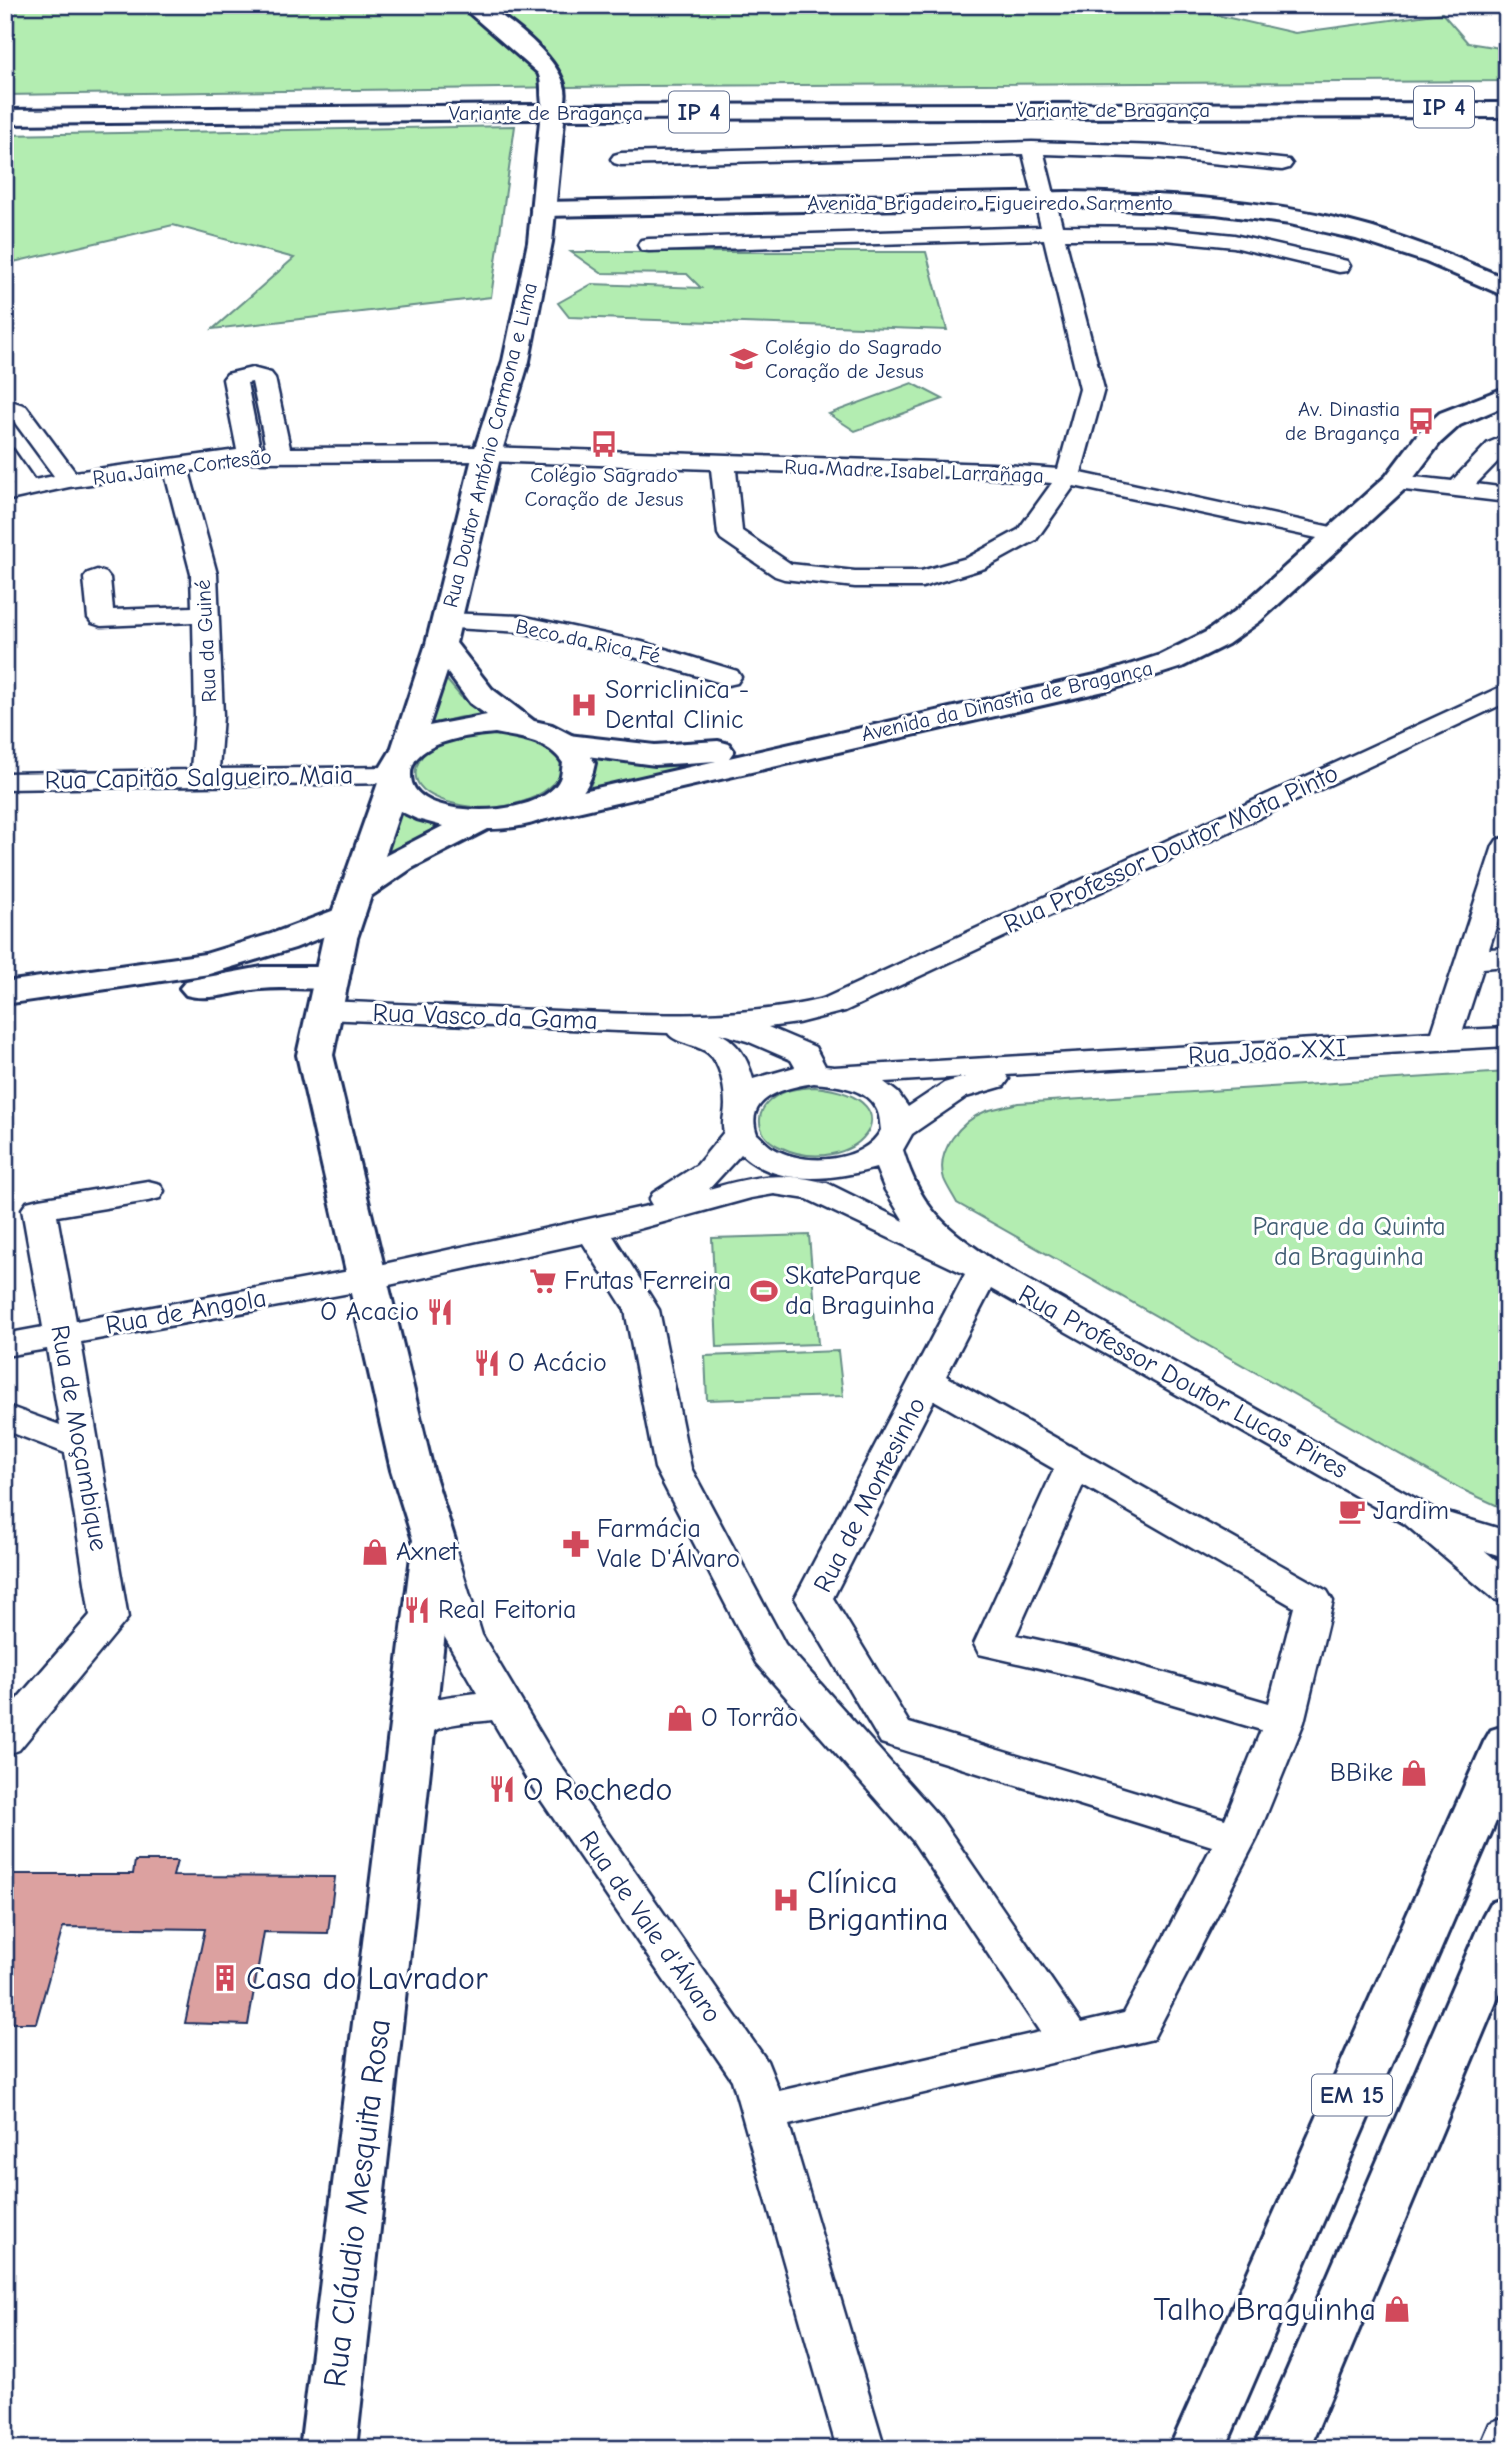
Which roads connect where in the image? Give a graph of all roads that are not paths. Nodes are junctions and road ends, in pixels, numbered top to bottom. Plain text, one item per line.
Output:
1 (471, 5) edge
2 (1507, 108) edge
3 (5, 117) edge
4 (1032, 148) junction
5 (621, 159) dead end
6 (1282, 164) dead end
7 (1044, 192) junction
8 (543, 203) junction
9 (1054, 233) junction
10 (649, 246) dead end
11 (1339, 266) dead end
12 (1507, 267) edge
13 (1507, 289) edge
14 (1507, 395) edge
15 (5, 406) edge
16 (1507, 442) edge
17 (486, 454) junction
18 (5, 455) edge
19 (250, 455) junction
20 (280, 455) junction
21 (723, 464) junction
22 (175, 466) junction
23 (1068, 477) junction
24 (69, 480) junction
25 (1396, 482) junction
26 (1458, 489) junction
27 (16, 492) edge
28 (1507, 495) edge
29 (1336, 535) junction
30 (97, 578) dead end
31 (205, 614) junction
32 (443, 633) junction
33 (727, 677) dead end
34 (1507, 692) edge
35 (521, 726) junction
36 (828, 743) junction
37 (568, 745) junction
38 (398, 768) junction
39 (204, 778) junction
40 (5, 781) edge
41 (542, 810) junction
42 (478, 821) junction
43 (1507, 846) edge
44 (352, 903) junction
45 (1507, 957) edge
46 (1470, 960) junction
47 (5, 992) edge
48 (328, 994) junction
49 (834, 1005) junction
50 (799, 1014) junction
51 (5, 1017) edge
52 (646, 1024) junction
53 (722, 1024) junction
54 (758, 1034) junction
55 (1507, 1037) edge
56 (1444, 1042) junction
57 (736, 1066) junction
58 (1027, 1066) junction
59 (819, 1068) junction
60 (740, 1120) junction
61 (892, 1138) junction
62 (780, 1164) junction
63 (815, 1190) junction
64 (148, 1191) dead end
65 (603, 1228) junction
66 (984, 1270) junction
67 (366, 1279) junction
68 (61, 1335) junction
69 (5, 1345) edge
70 (928, 1381) junction
71 (5, 1417) edge
72 (82, 1446) junction
73 (1074, 1464) junction
74 (1418, 1515) junction
75 (433, 1539) junction
76 (1507, 1545) edge
77 (1507, 1590) edge
78 (503, 1704) junction
79 (12, 1721) edge
80 (1284, 1722) junction
81 (412, 1728) junction
82 (1507, 1742) edge
83 (1237, 1838) junction
84 (1507, 1916) edge
85 (1070, 2041) junction
86 (763, 2113) junction
87 (1507, 2438) edge
88 (328, 2449) edge
89 (861, 2449) edge
90 (1197, 2449) edge
91 (1281, 2449) edge
92 (1503, 2449) edge

1 - 8 main road, Rua Doutor António Carmona e Lima
2 - 3 main road, Variante de Bragança / IP 4
4 - 5 street
4 - 6 street
4 - 7 street
7 - 8 main road, Avenida Brigadeiro Figueiredo Sarmento
7 - 9 street
7 - 12 main road, Avenida Brigadeiro Figueiredo Sarmento
7 - 13 main road, Avenida Brigadeiro Figueiredo Sarmento
8 - 17 main road, Rua Doutor António Carmona e Lima
9 - 10 street
9 - 11 street
9 - 23 street
14 - 25 main road, Avenida da Dinastia de Bragança
15 - 24 street
16 - 26 street
17 - 20 street, Rua Jaime Cortesão
17 - 21 street, Rua Madre Isabel Larrañaga
17 - 32 main road, Rua Doutor António Carmona e Lima
18 - 27 street
19 - 20 street, Rua Jaime Cortesão
19 - 20 street
19 - 22 street, Rua Jaime Cortesão
21 - 23 street, Rua Madre Isabel Larrañaga
21 - 23 street
22 - 24 street, Rua Jaime Cortesão
22 - 31 street, Rua da Guiné
23 - 29 street, Rua Madre Isabel Larrañaga
24 - 27 street, Rua Jaime Cortesão
25 - 26 street
25 - 29 main road, Avenida da Dinastia de Bragança
26 - 28 street
29 - 36 main road, Avenida da Dinastia de Bragança
30 - 31 street
31 - 39 street, Rua da Guiné
32 - 33 street, Beco da Rica Fé
32 - 35 main road, Rua Doutor António Carmona e Lima
32 - 38 main road, Rua Doutor António Carmona e Lima
34 - 49 street, Rua Professor Doutor Mota Pinto
35 - 37 main road
35 - 38 main road
36 - 37 main road
36 - 41 main road
37 - 41 main road
38 - 39 street, Rua Capitão Salgueiro Maia
38 - 42 main road
38 - 44 main road, Rua Doutor António Carmona e Lima
39 - 40 street, Rua Capitão Salgueiro Maia
41 - 42 main road
42 - 44 main road
43 - 46 street
44 - 47 main road
44 - 48 main road, Rua de Vale d'Álvaro
45 - 46 street
46 - 56 street
48 - 51 main road
48 - 52 street, Rua Vasco da Gama
48 - 67 main road, Rua de Vale d'Álvaro
49 - 50 street, Rua Professor Doutor Mota Pinto
49 - 59 street, Rua Professor Doutor Mota Pinto
50 - 53 street, Rua Professor Doutor Mota Pinto
50 - 54 street, Rua Professor Doutor Mota Pinto
52 - 53 street, Rua Vasco da Gama
52 - 57 street, Rua Vasco da Gama
53 - 54 street, Rua Vasco da Gama
54 - 57 street, Rua Professor Doutor Mota Pinto
54 - 59 street, Rua Vasco da Gama
55 - 56 street, Rua João XXI
56 - 58 street, Rua João XXI
57 - 60 street
58 - 59 street, Rua João XXI
58 - 61 street, Rua João XXI
59 - 60 street
59 - 61 street
60 - 62 street
60 - 65 street, Rua Professor Doutor Lucas Pires
61 - 62 street
61 - 66 street, Rua Professor Doutor Lucas Pires
62 - 63 street, Rua Professor Doutor Lucas Pires
63 - 65 street, Rua Professor Doutor Lucas Pires
63 - 66 street, Rua Professor Doutor Lucas Pires
64 - 68 street, Rua de Moçambique
65 - 67 street, Rua Professor Doutor Lucas Pires
65 - 85 street
66 - 70 street, Rua de Montesinho
66 - 74 street, Rua Professor Doutor Lucas Pires
67 - 68 street, Rua de Angola
67 - 75 main road, Rua de Vale d'Álvaro
68 - 69 street, Rua de Angola
68 - 72 street, Rua de Moçambique
70 - 73 street
70 - 83 street, Rua de Montesinho
71 - 72 street
72 - 79 street, Rua de Moçambique
73 - 80 street
73 - 80 street
74 - 76 street, Rua Professor Doutor Lucas Pires
74 - 77 street, Rua Professor Doutor Lucas Pires
75 - 78 street, Rua de Vale d'Álvaro
75 - 81 main road, Rua Cláudio Mesquita Rosa
78 - 81 street
78 - 86 street, Rua de Vale d'Álvaro
80 - 83 street
81 - 88 main road, Rua Cláudio Mesquita Rosa
82 - 90 main road, EM 15
83 - 85 street
84 - 91 main road, EM 15
85 - 86 street
86 - 89 street, Rua de Vale d'Álvaro
87 - 92 street

